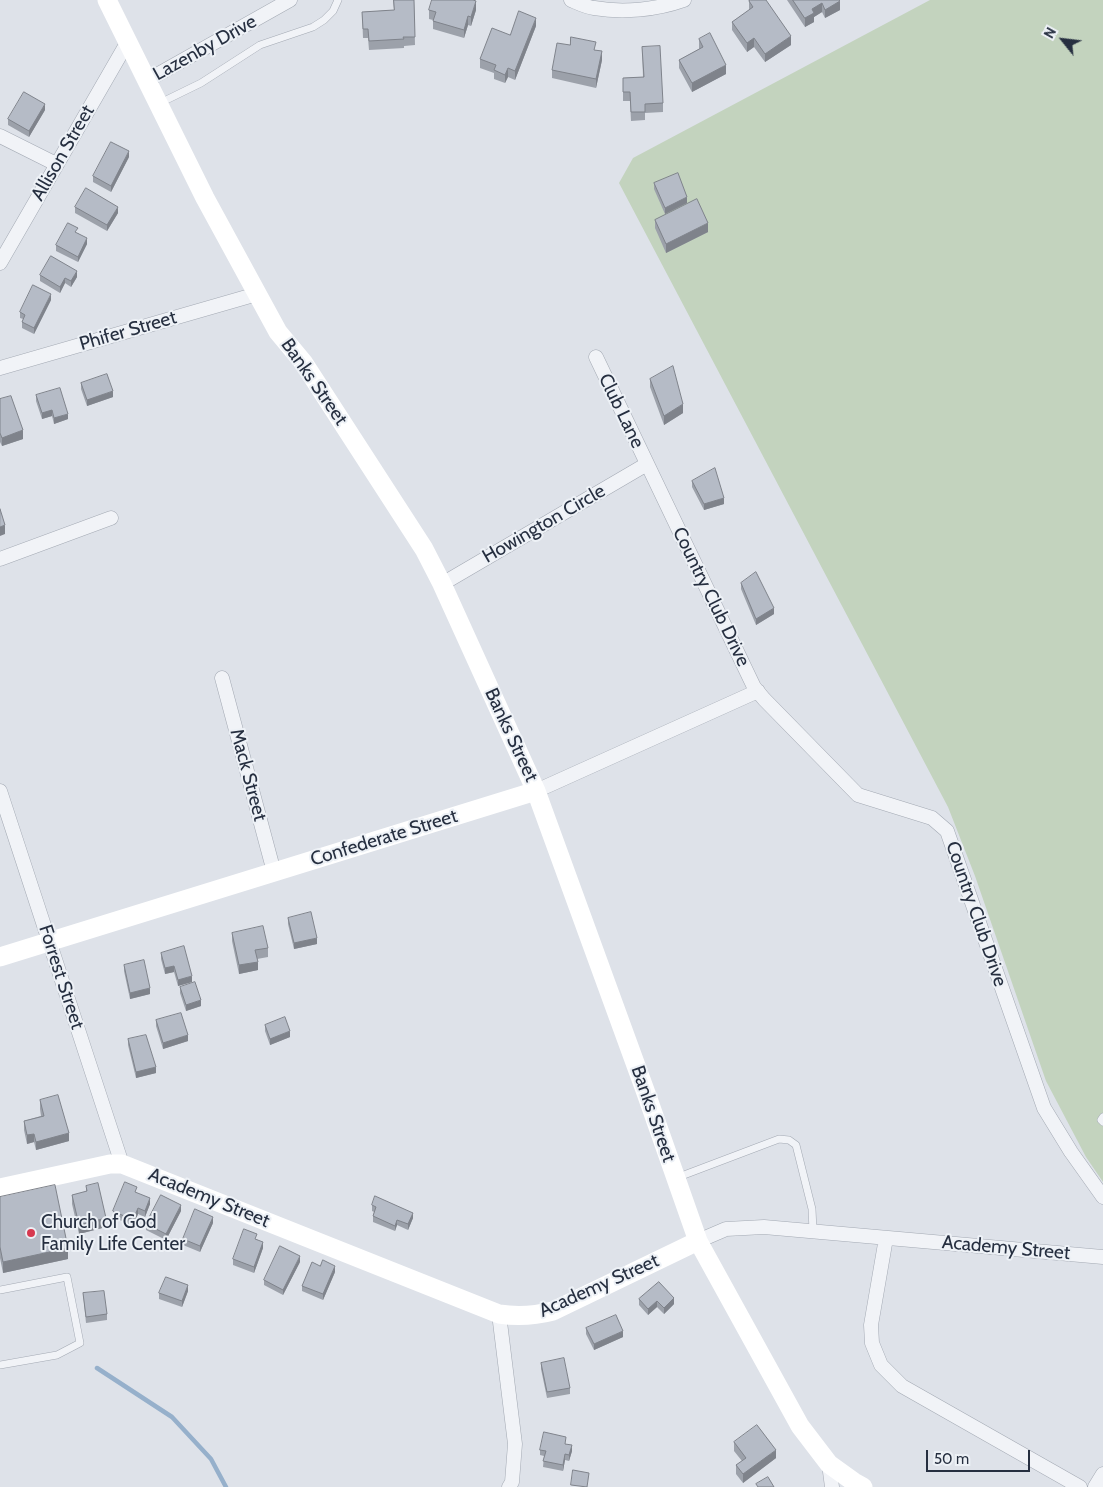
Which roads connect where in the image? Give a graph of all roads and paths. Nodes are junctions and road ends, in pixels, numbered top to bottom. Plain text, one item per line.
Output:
1 (107, 0) edge
2 (290, 0) edge
3 (338, 0) edge
4 (571, 0) edge
5 (684, 0) edge
6 (127, 43) junction
7 (146, 81) junction
8 (158, 104) junction
9 (0, 136) edge
10 (56, 164) junction
11 (0, 263) edge
12 (257, 294) junction
13 (596, 357) dead end
14 (0, 368) edge
15 (647, 464) junction
16 (111, 518) dead end
17 (0, 559) edge
18 (442, 584) junction
19 (222, 678) dead end
20 (758, 691) junction
21 (0, 791) edge
22 (536, 791) junction
23 (274, 872) junction
24 (50, 941) junction
25 (0, 957) edge
26 (1103, 1117) edge
27 (1103, 1122) edge
28 (122, 1164) junction
29 (676, 1178) junction
30 (0, 1188) edge
31 (1103, 1196) edge
32 (813, 1231) junction
33 (886, 1238) junction
34 (698, 1241) junction
35 (1103, 1257) edge
36 (0, 1290) edge
37 (499, 1314) junction
38 (0, 1365) edge
39 (829, 1464) junction
40 (1103, 1474) edge
41 (509, 1487) edge
42 (832, 1487) edge
43 (863, 1487) edge
44 (1080, 1487) edge
45 (1095, 1487) edge

1 - 6 street, Banks Street
2 - 7 street, Lazenby Drive
3 - 8 lane
4 - 5 street
6 - 7 street, Banks Street
6 - 10 street, Allison Street
7 - 8 street, Banks Street
8 - 12 street, Banks Street
9 - 10 street
10 - 11 street, Allison Street
12 - 14 street, Phifer Street
12 - 18 street, Banks Street
13 - 15 street, Club Lane
15 - 18 street, Howington Circle
15 - 20 street, Country Club Drive
16 - 17 street
18 - 22 street, Banks Street
19 - 23 street, Mack Street
20 - 22 street, Confederate Street
20 - 31 street, Country Club Drive
21 - 24 street, Forrest Street
22 - 23 street, Confederate Street
22 - 29 street, Banks Street
23 - 24 street, Confederate Street
24 - 25 street, Confederate Street
24 - 28 street, Forrest Street
26 - 27 lane
28 - 30 street, Academy Street
28 - 37 street, Academy Street
29 - 32 lane
29 - 34 street, Banks Street
32 - 33 street, Academy Street
32 - 34 street, Academy Street
33 - 35 street, Academy Street
33 - 44 street
34 - 37 street, Academy Street
34 - 39 street, Banks Street
36 - 38 lane
37 - 41 street
39 - 42 street
39 - 43 street, Banks Street
40 - 45 street

